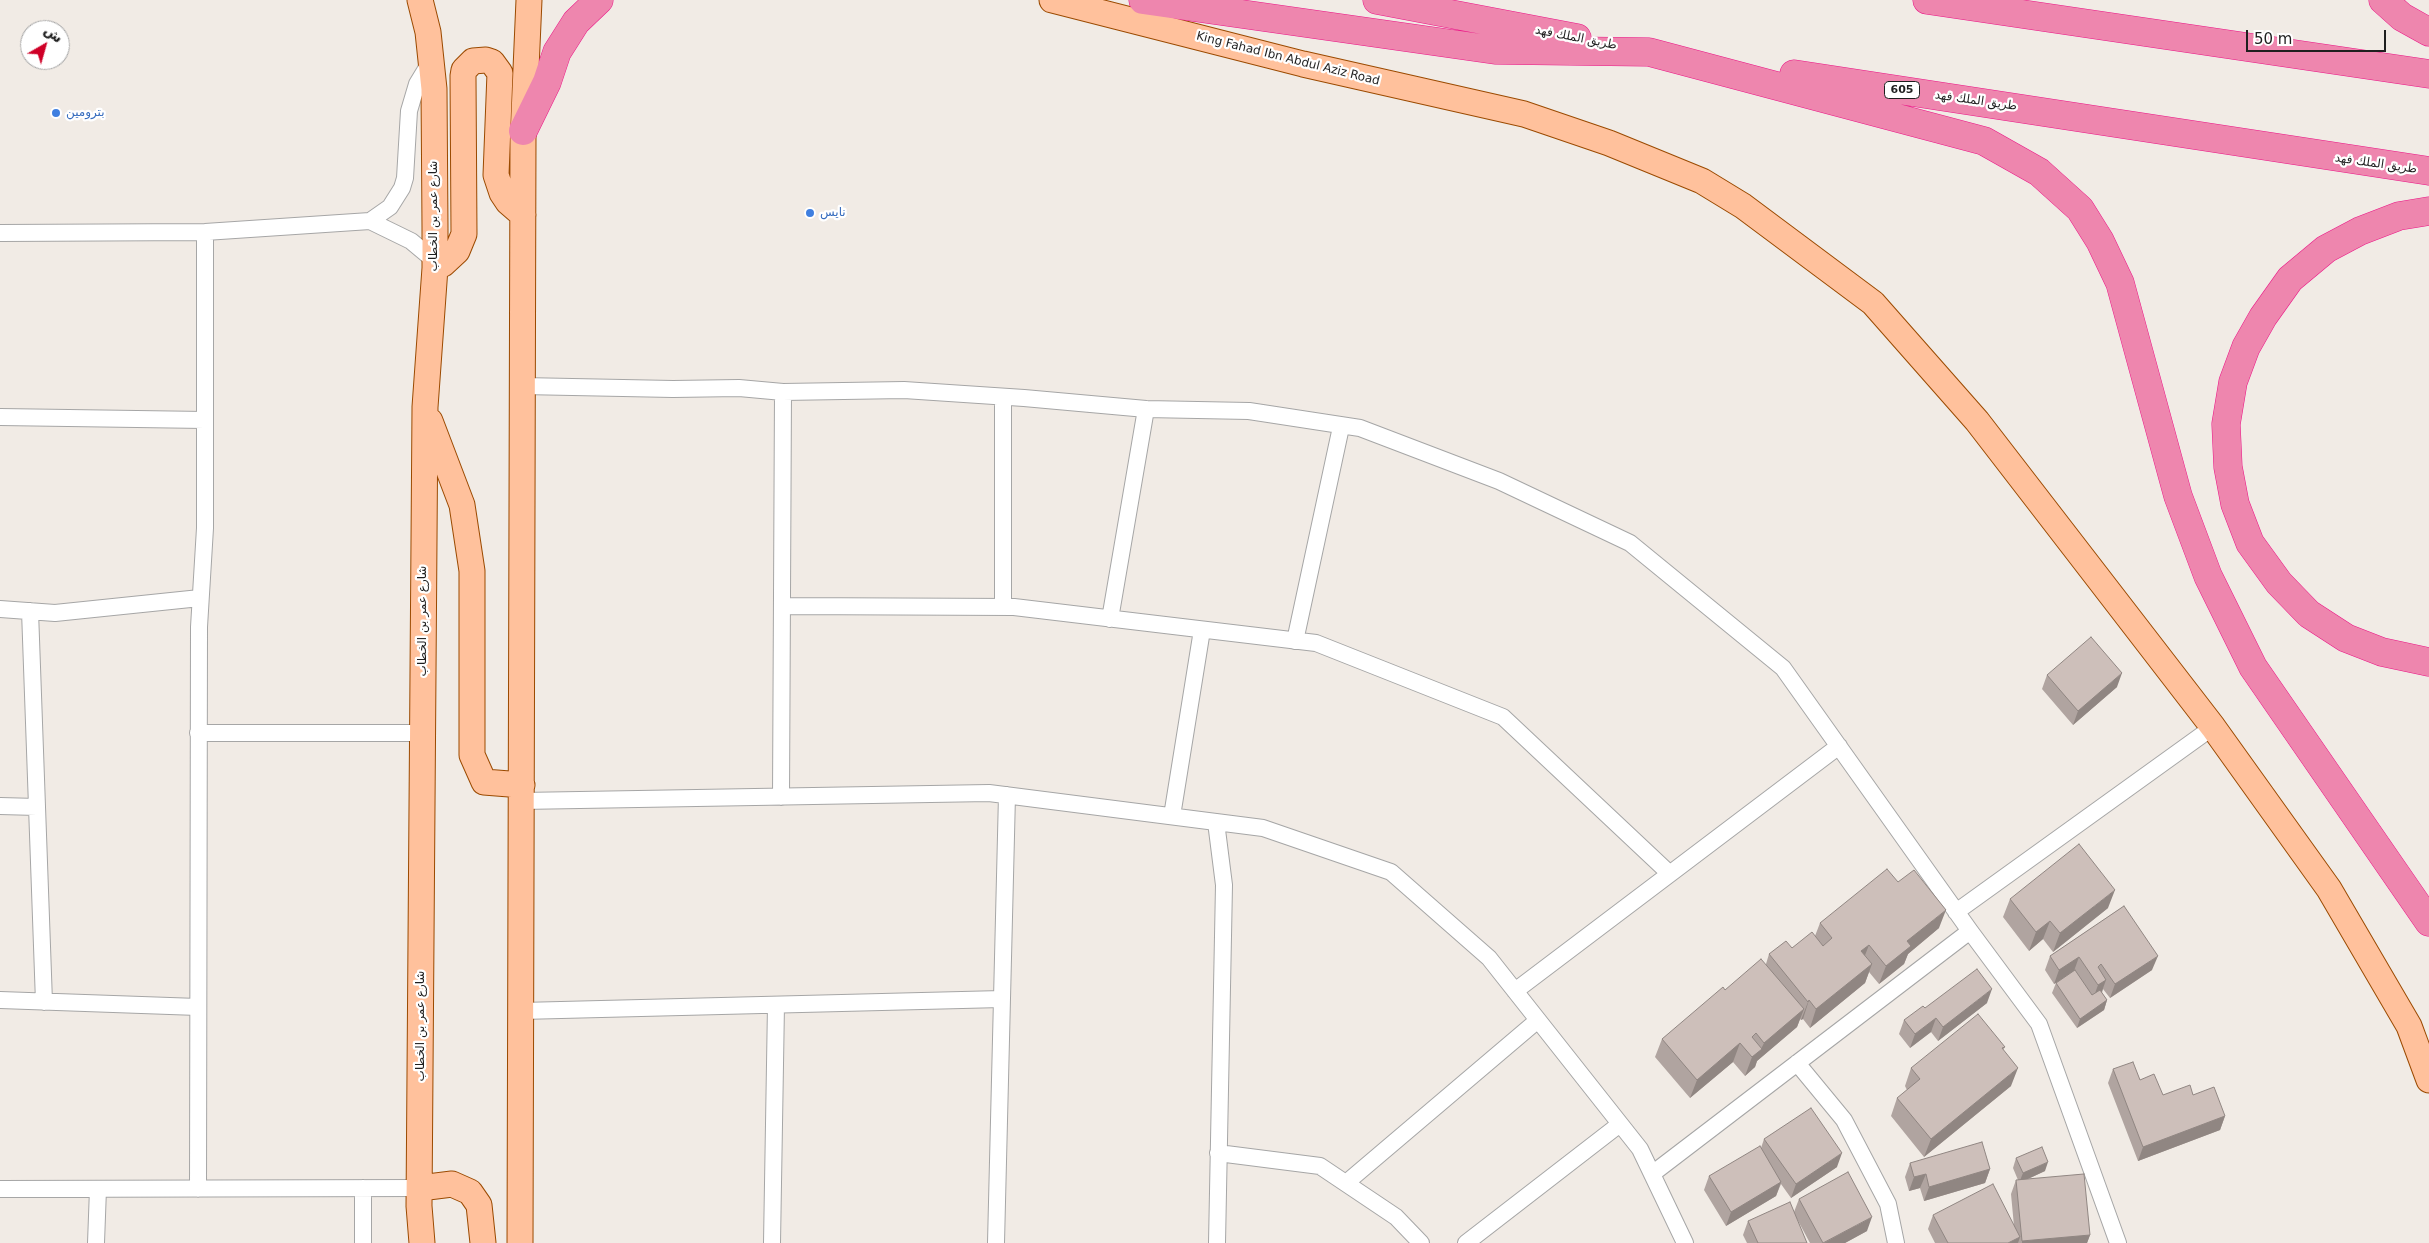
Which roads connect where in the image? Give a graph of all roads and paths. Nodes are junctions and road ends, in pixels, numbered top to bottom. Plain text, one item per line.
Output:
1 (420, 0) edge
2 (529, 0) edge
3 (600, 0) edge
4 (1052, 0) edge
5 (1143, 0) edge
6 (1377, 0) edge
7 (1927, 0) edge
8 (2383, 0) edge
9 (2429, 32) edge
10 (1649, 52) junction
11 (432, 60) junction
12 (2429, 74) edge
13 (523, 131) junction
14 (2429, 171) edge
15 (2429, 211) edge
16 (523, 215) junction
17 (370, 221) junction
18 (205, 232) junction
19 (0, 233) edge
20 (435, 265) junction
21 (522, 386) junction
22 (782, 392) junction
23 (1003, 397) junction
24 (425, 408) junction
25 (1146, 409) junction
26 (0, 417) edge
27 (205, 420) junction
28 (1341, 427) junction
29 (200, 598) junction
30 (782, 606) junction
31 (1003, 607) junction
32 (0, 609) edge
33 (30, 611) junction
34 (1110, 619) junction
35 (1202, 630) junction
36 (1295, 641) junction
37 (2429, 662) edge
38 (2213, 727) junction
39 (423, 733) junction
40 (198, 734) junction
41 (1839, 746) junction
42 (521, 793) junction
43 (1007, 795) junction
44 (781, 797) junction
45 (0, 806) edge
46 (37, 807) junction
47 (1172, 816) junction
48 (1216, 822) junction
49 (1670, 874) junction
50 (1956, 912) junction
51 (2429, 922) edge
52 (1970, 931) junction
53 (1515, 991) junction
54 (1002, 999) junction
55 (0, 1000) edge
56 (44, 1002) junction
57 (776, 1005) junction
58 (198, 1007) junction
59 (521, 1011) junction
60 (1538, 1020) junction
61 (1797, 1063) junction
62 (2429, 1080) edge
63 (1620, 1124) junction
64 (1218, 1153) junction
65 (1652, 1174) junction
66 (1346, 1183) junction
67 (363, 1188) junction
68 (420, 1188) junction
69 (0, 1189) edge
70 (98, 1189) junction
71 (198, 1189) junction
72 (96, 1243) edge
73 (363, 1243) edge
74 (422, 1243) edge
75 (483, 1243) edge
76 (520, 1243) edge
77 (772, 1243) edge
78 (996, 1243) edge
79 (1217, 1243) edge
80 (1421, 1243) edge
81 (1466, 1243) edge
82 (1685, 1243) edge
83 (1896, 1243) edge
84 (2118, 1243) edge

1 - 11 main road, شارع عمر بن الخطاب
2 - 13 main road
3 - 13 highway
4 - 38 main road, King Fahad Ibn Abdul Aziz Road
5 - 10 highway
6 - 10 highway, طريق الملك فهد / 605
7 - 12 highway
8 - 9 highway
10 - 14 highway, طريق الملك فهد / 605
10 - 51 highway
11 - 17 street
11 - 20 main road, شارع عمر بن الخطاب
13 - 16 main road
15 - 37 highway
16 - 20 main road
16 - 21 main road
17 - 18 street
17 - 20 street
18 - 19 street
18 - 27 street
20 - 24 main road, شارع عمر بن الخطاب
21 - 22 street
21 - 42 main road
22 - 23 street
22 - 30 street
23 - 25 street
23 - 31 street
24 - 39 main road, شارع عمر بن الخطاب
24 - 42 main road
25 - 28 street
25 - 34 street
26 - 27 street
27 - 29 street
28 - 36 street
28 - 41 street
29 - 33 street
29 - 40 street
30 - 31 street
30 - 44 street
31 - 34 street
32 - 33 street
33 - 46 street
34 - 35 street
35 - 36 street
35 - 47 street
36 - 49 street
38 - 50 street
38 - 62 main road, King Fahad Ibn Abdul Aziz Road
39 - 40 street
39 - 68 main road, شارع عمر بن الخطاب
40 - 58 street
41 - 49 street
41 - 50 street
42 - 44 street
42 - 59 main road
43 - 44 street
43 - 47 street
43 - 54 street
45 - 46 street
46 - 56 street
47 - 48 street
48 - 53 street
48 - 64 street
49 - 53 street
50 - 52 street
52 - 61 street
52 - 84 street
53 - 60 street
54 - 57 street
54 - 78 street
55 - 56 street
56 - 58 street
57 - 59 street
57 - 77 street
58 - 71 street
59 - 76 main road
60 - 63 street
60 - 66 street
61 - 65 street
61 - 83 street
63 - 65 street
63 - 81 street
64 - 66 street
64 - 79 street
65 - 82 street
66 - 80 street
67 - 68 street
67 - 71 street
67 - 73 street
68 - 74 main road, شارع عمر بن الخطاب
68 - 75 main road
69 - 70 street
70 - 71 street
70 - 72 street

